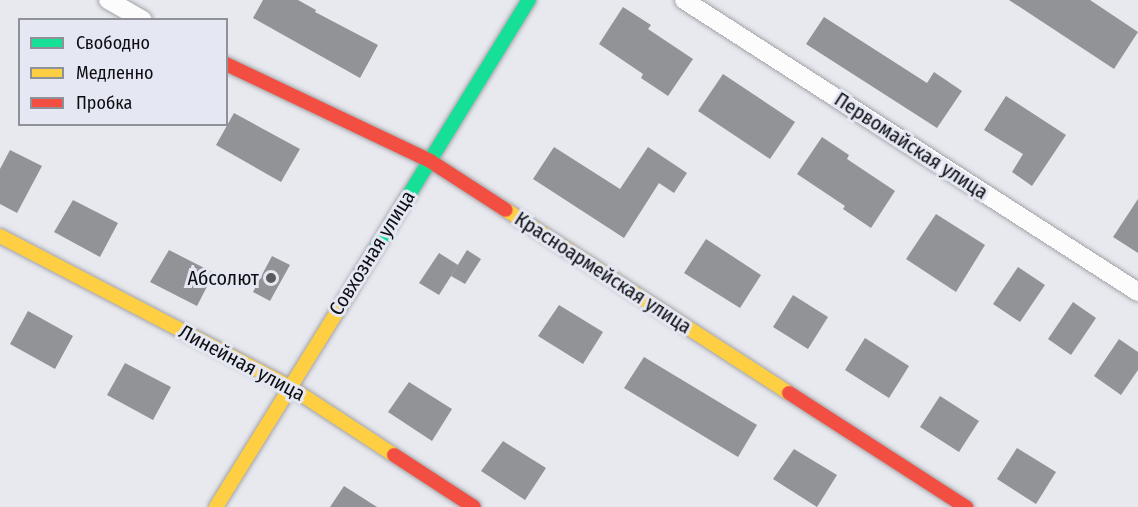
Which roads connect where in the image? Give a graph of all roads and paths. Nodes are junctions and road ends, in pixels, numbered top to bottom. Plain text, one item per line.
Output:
1 (108, 0) edge
2 (529, 0) edge
3 (684, 0) edge
4 (140, 18) edge
5 (228, 65) edge
6 (430, 161) junction
7 (0, 236) edge
8 (1138, 292) edge
9 (290, 387) junction
10 (216, 507) edge
11 (474, 507) edge
12 (966, 507) edge

1 - 4 street
2 - 6 street, Совхозная улица
3 - 8 street, Первомайская улица
5 - 6 street, Красноармейская улица
6 - 9 street, Совхозная улица
6 - 12 street, Красноармейская улица
7 - 9 street, Линейная улица
9 - 10 street, Совхозная улица
9 - 11 street, Линейная улица

